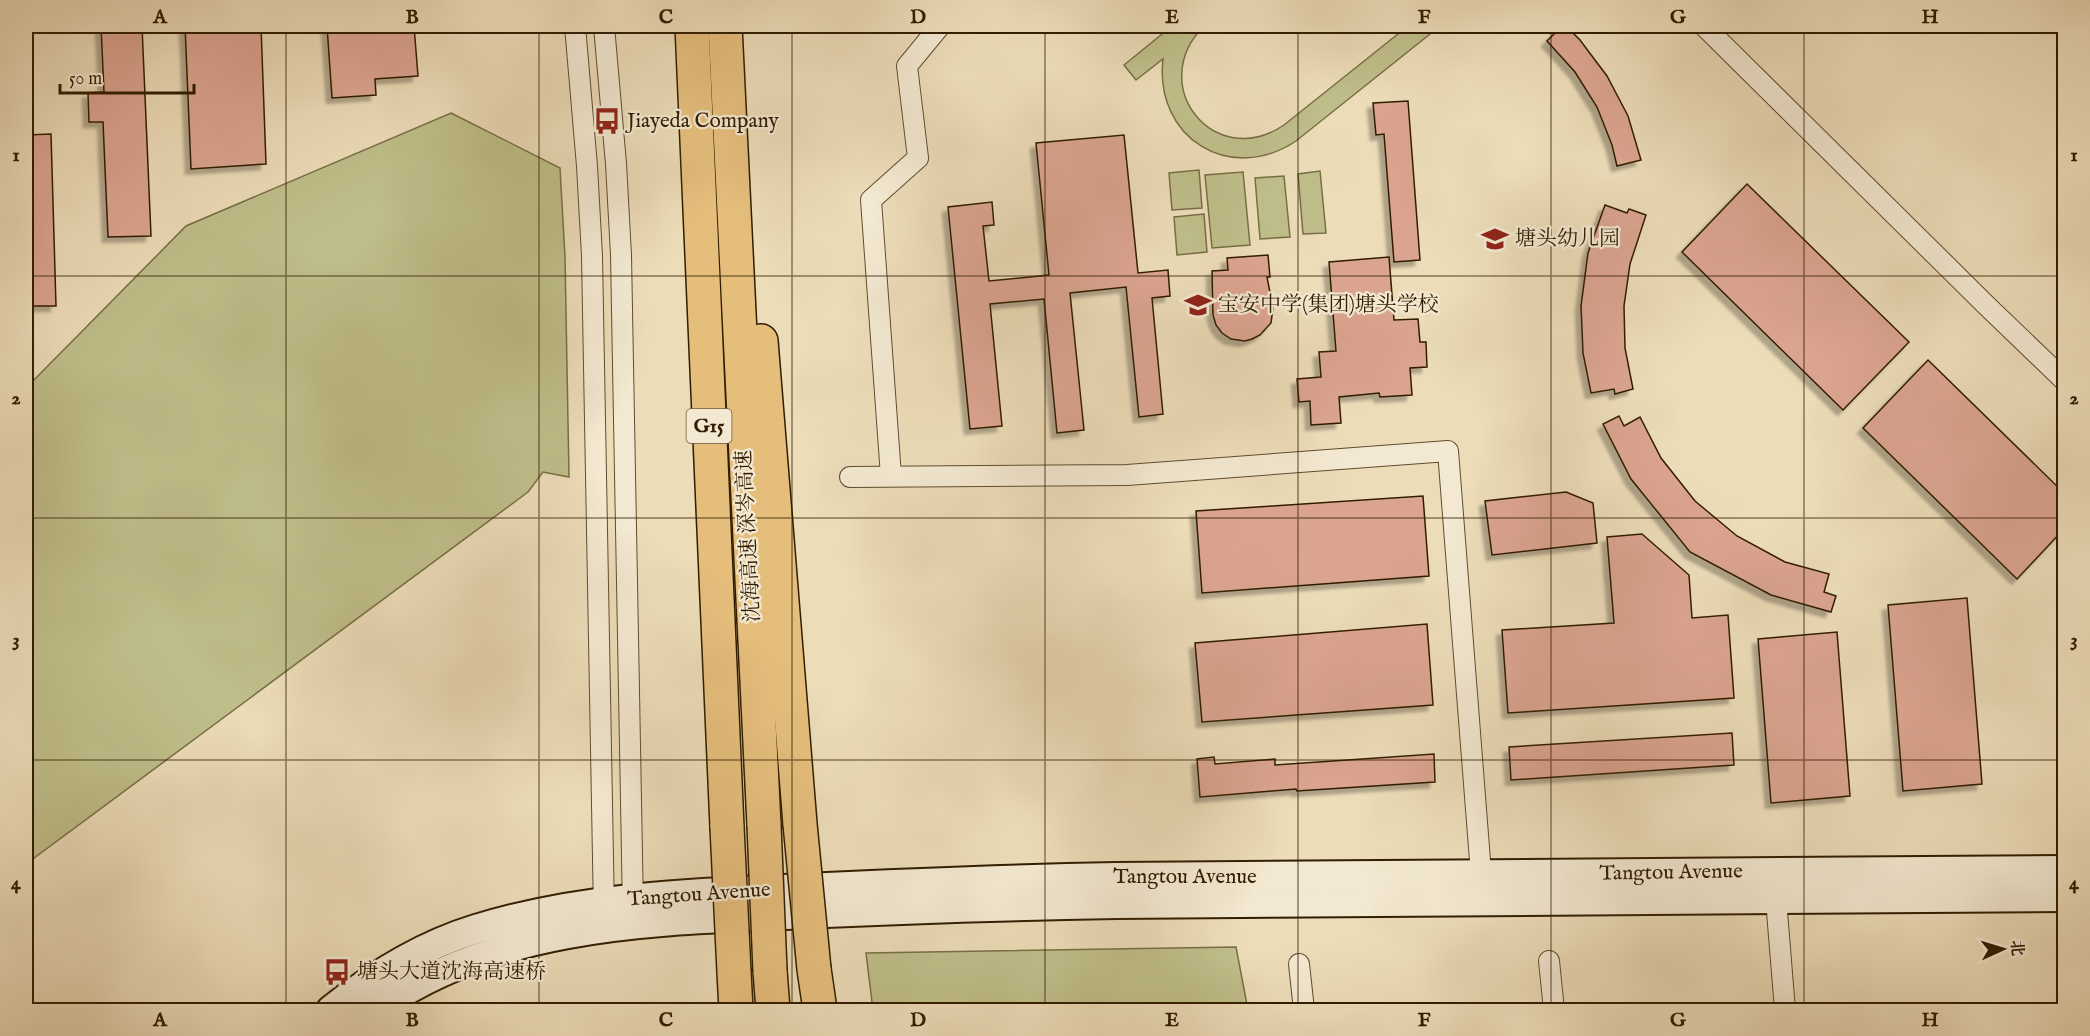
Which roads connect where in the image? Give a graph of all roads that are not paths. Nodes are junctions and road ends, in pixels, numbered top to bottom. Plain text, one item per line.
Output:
1 (575, 26) edge
2 (604, 26) edge
3 (692, 26) edge
4 (725, 26) edge
5 (940, 26) edge
6 (1704, 26) edge
7 (726, 61) junction
8 (2064, 380) edge
9 (891, 476) junction
10 (850, 477) dead end
11 (2064, 870) edge
12 (1775, 885) junction
13 (1482, 888) junction
14 (2064, 897) edge
15 (633, 912) junction
16 (604, 915) junction
17 (1549, 961) dead end
18 (1299, 964) dead end
19 (331, 1011) edge
20 (376, 1011) edge
21 (736, 1011) edge
22 (772, 1011) edge
23 (820, 1011) edge
24 (1304, 1011) edge
25 (1554, 1011) edge
26 (1785, 1011) edge

1 - 16 street
2 - 15 street
3 - 21 highway, 沈海高速 深岑高速 / G15, bridge
4 - 7 highway, 沈海高速 深岑高速 / G15
5 - 9 street
6 - 8 street
7 - 22 highway, 沈海高速 深岑高速 / G15, bridge
7 - 23 highway, bridge
9 - 10 street
9 - 13 street
11 - 12 main road, Tangtou Avenue
12 - 13 main road, Tangtou Avenue
12 - 14 main road, Tangtou Avenue
12 - 26 street
13 - 15 main road, Tangtou Avenue
15 - 16 main road, Tangtou Avenue
16 - 19 main road, Tangtou Avenue
16 - 20 main road, Tangtou Avenue
17 - 25 street
18 - 24 street

